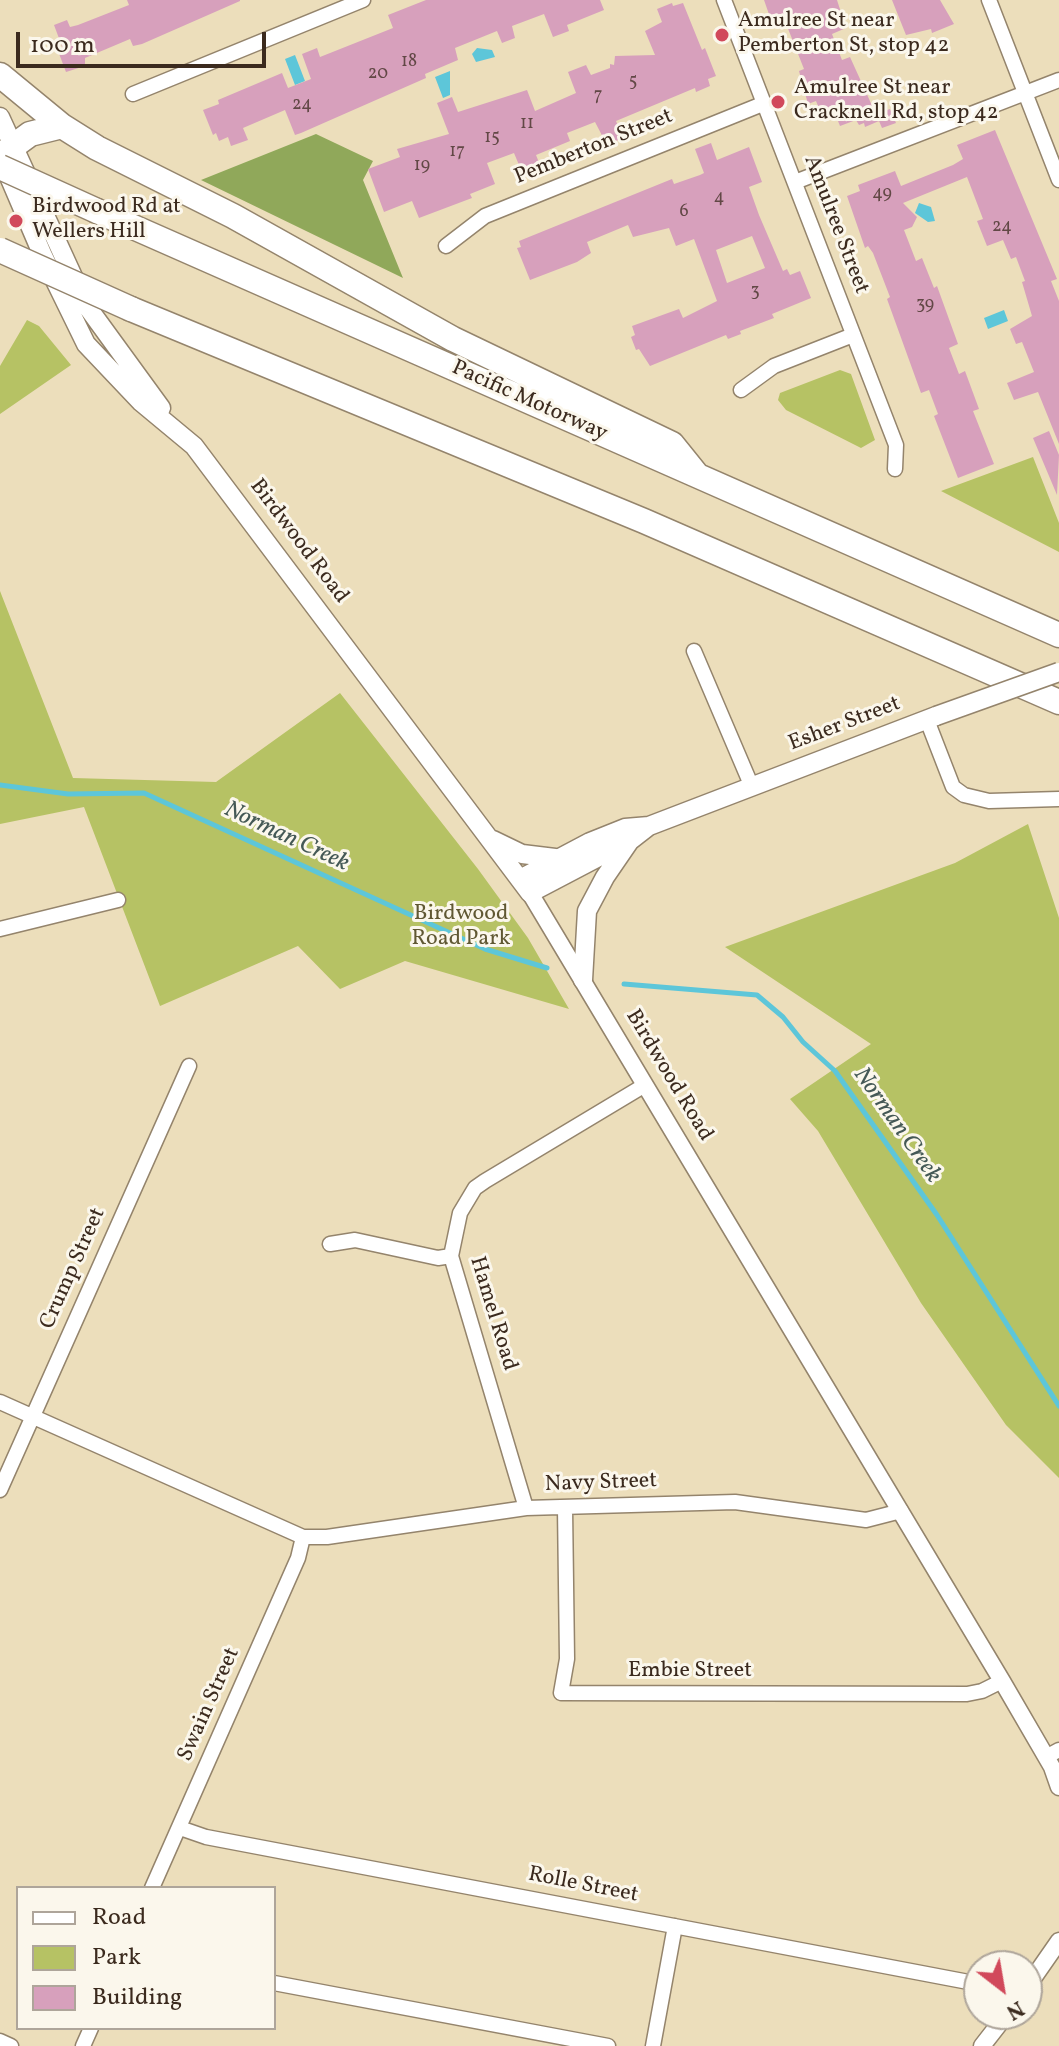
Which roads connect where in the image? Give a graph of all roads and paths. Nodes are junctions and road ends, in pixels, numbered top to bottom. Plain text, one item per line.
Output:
1 (363, 0) edge
2 (724, 0) edge
3 (989, 0) edge
4 (0, 75) edge
5 (1059, 80) edge
6 (133, 94) dead end
7 (1025, 94) junction
8 (765, 103) junction
9 (0, 117) edge
10 (62, 126) junction
11 (5, 152) edge
12 (0, 167) edge
13 (1059, 180) edge
14 (795, 182) junction
15 (446, 246) dead end
16 (0, 250) edge
17 (853, 335) junction
18 (741, 390) dead end
19 (895, 469) dead end
20 (698, 477) junction
21 (1059, 635) edge
22 (694, 651) dead end
23 (1059, 672) edge
24 (1059, 702) edge
25 (931, 718) junction
26 (752, 787) junction
27 (1059, 799) edge
28 (649, 826) junction
29 (488, 835) junction
30 (631, 840) junction
31 (555, 858) junction
32 (525, 886) junction
33 (118, 900) dead end
34 (0, 929) edge
35 (583, 980) junction
36 (189, 1066) dead end
37 (645, 1085) junction
38 (330, 1244) dead end
39 (451, 1256) junction
40 (0, 1402) edge
41 (31, 1415) junction
42 (0, 1490) edge
43 (526, 1508) junction
44 (565, 1508) junction
45 (901, 1511) junction
46 (303, 1537) junction
47 (1002, 1681) junction
48 (1053, 1753) edge
49 (1059, 1787) edge
50 (180, 1828) junction
51 (153, 1886) edge
52 (675, 1926) junction
53 (1059, 1941) edge
54 (1043, 1964) edge
55 (963, 1981) edge
56 (276, 1983) edge
57 (994, 2030) edge
58 (0, 2041) edge
59 (11, 2046) edge
60 (608, 2046) edge
61 (653, 2046) edge
62 (982, 2046) edge

1 - 6 street
2 - 8 street, Amulree Street
3 - 7 street
4 - 10 highway
5 - 7 street
7 - 13 street
7 - 14 street
8 - 14 street, Amulree Street
8 - 15 street, Pemberton Street
9 - 11 main road, Birdwood Road
10 - 11 highway
10 - 20 highway
11 - 29 main road, Birdwood Road
12 - 20 highway, Pacific Motorway, bridge
14 - 17 street, Amulree Street
16 - 24 highway, bridge
17 - 18 street
17 - 19 street, Amulree Street
20 - 21 highway, Pacific Motorway
22 - 26 street
23 - 25 main road, Esher Street, bridge
25 - 26 main road, Esher Street
25 - 27 street
26 - 28 main road, Esher Street
28 - 30 main road, Esher Street
28 - 31 main road, Esher Street
29 - 31 main road
29 - 32 main road, Birdwood Road
30 - 32 main road, Esher Street
30 - 35 main road
31 - 32 main road, Esher Street
32 - 35 street, Birdwood Road
33 - 34 street
35 - 37 street, Birdwood Road
36 - 41 street, Crump Street
37 - 39 street, Hamel Road
37 - 45 street, Birdwood Road
38 - 39 street
39 - 43 street, Hamel Road
40 - 41 street
41 - 42 street, Crump Street
41 - 46 street
43 - 44 street, Navy Street
43 - 46 street, Navy Street
44 - 45 street, Navy Street
44 - 47 street, Embie Street
45 - 47 street, Birdwood Road
46 - 50 street, Swain Street
47 - 48 street, Birdwood Road
48 - 49 street, Birdwood Road
50 - 51 street, Swain Street
50 - 52 street, Rolle Street
52 - 55 street, Rolle Street
52 - 61 street
53 - 54 street
56 - 60 street
57 - 62 street
58 - 59 street

